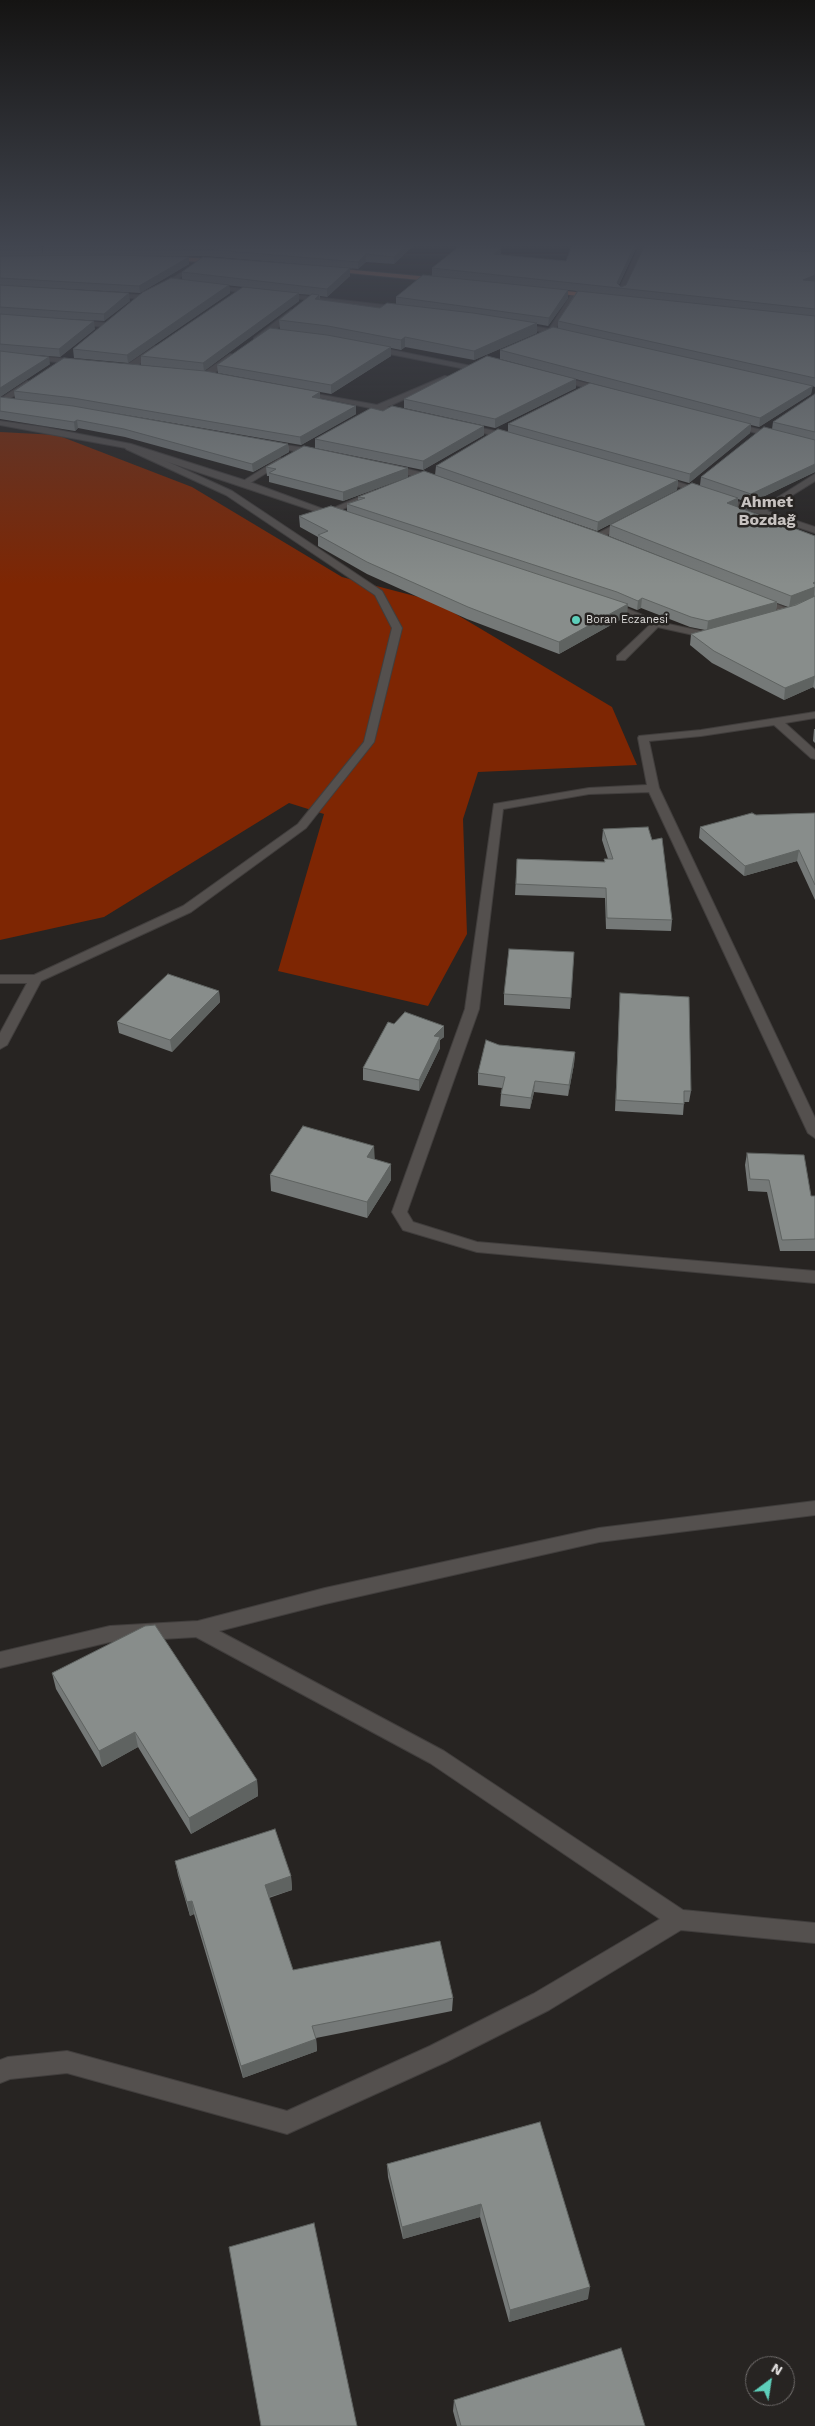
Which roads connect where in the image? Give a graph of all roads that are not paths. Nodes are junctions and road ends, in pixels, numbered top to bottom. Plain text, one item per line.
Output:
1 (21, 358) edge
2 (66, 358) edge
3 (142, 358) edge
4 (229, 358) edge
5 (422, 358) edge
6 (92, 363) edge
7 (59, 364) junction
8 (480, 364) edge
9 (121, 365) edge
10 (131, 366) junction
11 (471, 368) junction
12 (147, 369) edge
13 (40, 376) edge
14 (553, 377) edge
15 (222, 379) edge
16 (590, 386) junction
17 (291, 392) edge
18 (614, 393) edge
19 (572, 395) edge
20 (1, 402) edge
21 (20, 404) edge
22 (379, 407) junction
23 (418, 416) edge
24 (362, 417) edge
25 (724, 422) edge
26 (0, 423) edge
27 (457, 425) edge
28 (513, 425) edge
29 (496, 433) junction
30 (515, 438) edge
31 (319, 440) edge
32 (254, 441) edge
33 (480, 442) edge
34 (128, 446) junction
35 (815, 446) edge
36 (302, 450) junction
37 (330, 456) edge
38 (377, 465) edge
39 (428, 472) junction
40 (644, 475) edge
41 (815, 477) edge
42 (443, 481) edge
43 (406, 482) edge
44 (244, 483) junction
45 (694, 485) junction
46 (389, 488) edge
47 (673, 496) edge
48 (326, 512) junction
49 (760, 512) junction
50 (640, 514) edge
51 (345, 518) edge
52 (815, 530) edge
53 (588, 533) edge
54 (746, 595) edge
55 (603, 602) edge
56 (772, 617) edge
57 (656, 624) junction
58 (725, 630) edge
59 (622, 658) dead end
60 (815, 715) edge
61 (777, 722) junction
62 (815, 756) edge
63 (653, 788) junction
64 (36, 979) junction
65 (0, 980) edge
66 (0, 1045) edge
67 (815, 1133) edge
68 (815, 1277) edge
69 (815, 1508) edge
70 (198, 1629) junction
71 (0, 1660) edge
72 (679, 1920) junction
73 (815, 1933) edge
74 (0, 2072) edge

1 - 7 street
2 - 7 street
3 - 10 street
4 - 15 street
5 - 11 street
6 - 7 street
8 - 11 street
9 - 10 street
10 - 12 street
11 - 22 street
13 - 20 street
14 - 16 street
16 - 18 street
16 - 19 street
17 - 22 street
20 - 21 street
22 - 23 street
22 - 24 street
25 - 35 street
26 - 34 street
27 - 29 street
28 - 29 street
29 - 30 street
29 - 33 street
31 - 36 street
32 - 36 street
34 - 44 street
34 - 64 street
36 - 37 street
36 - 44 street
38 - 39 street
39 - 42 street
39 - 43 street
40 - 45 street
41 - 49 street
44 - 48 street
45 - 47 street
45 - 49 street
46 - 48 street
48 - 51 street
49 - 52 street
50 - 53 street
54 - 56 street
55 - 57 street
57 - 58 street
57 - 59 street
60 - 61 street
61 - 62 street
61 - 63 street
63 - 67 street
63 - 68 street
64 - 65 street
64 - 66 street
69 - 70 street
70 - 71 street
70 - 72 street
72 - 73 street
72 - 74 street

